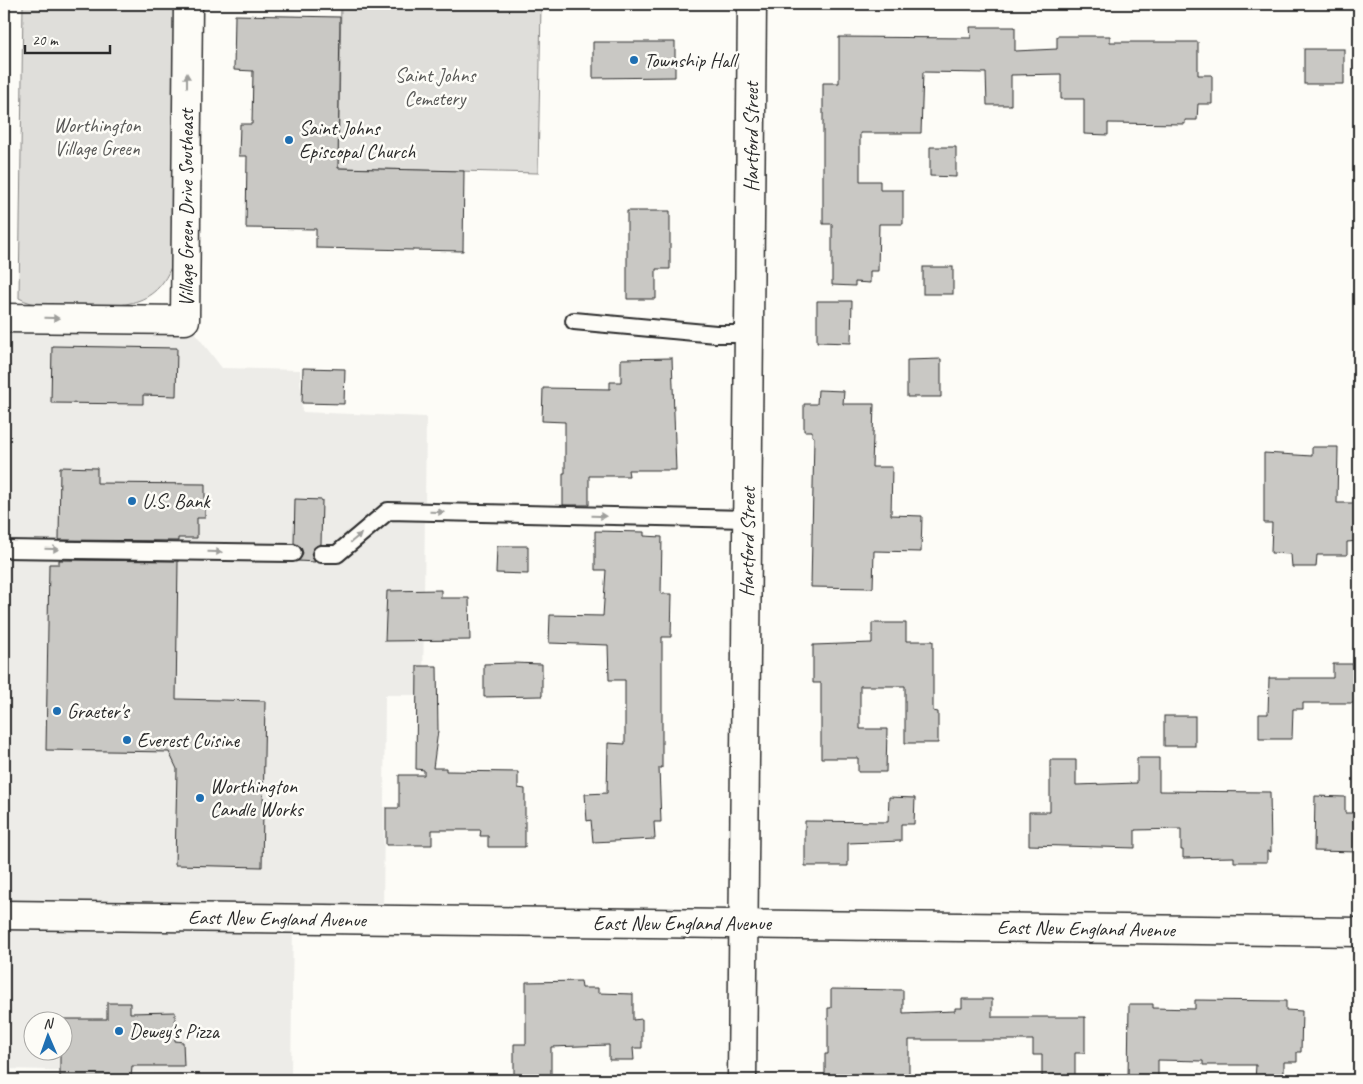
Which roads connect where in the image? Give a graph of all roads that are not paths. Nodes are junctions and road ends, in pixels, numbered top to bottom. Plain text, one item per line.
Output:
1 (188, 4) edge
2 (752, 4) edge
3 (4, 318) edge
4 (574, 321) dead end
5 (749, 334) junction
6 (748, 519) junction
7 (4, 549) edge
8 (294, 553) dead end
9 (321, 554) dead end
10 (4, 915) edge
11 (744, 924) junction
12 (1359, 932) edge
13 (742, 1080) edge

3 -> 1 street, Village Green Drive Southeast
2 - 5 street, Hartford Street
4 - 5 lane
5 - 6 street, Hartford Street
9 -> 6 lane
6 - 11 street, Hartford Street
7 -> 8 lane
10 - 11 street, East New England Avenue
11 - 12 street, East New England Avenue
11 - 13 street, Hartford Street

